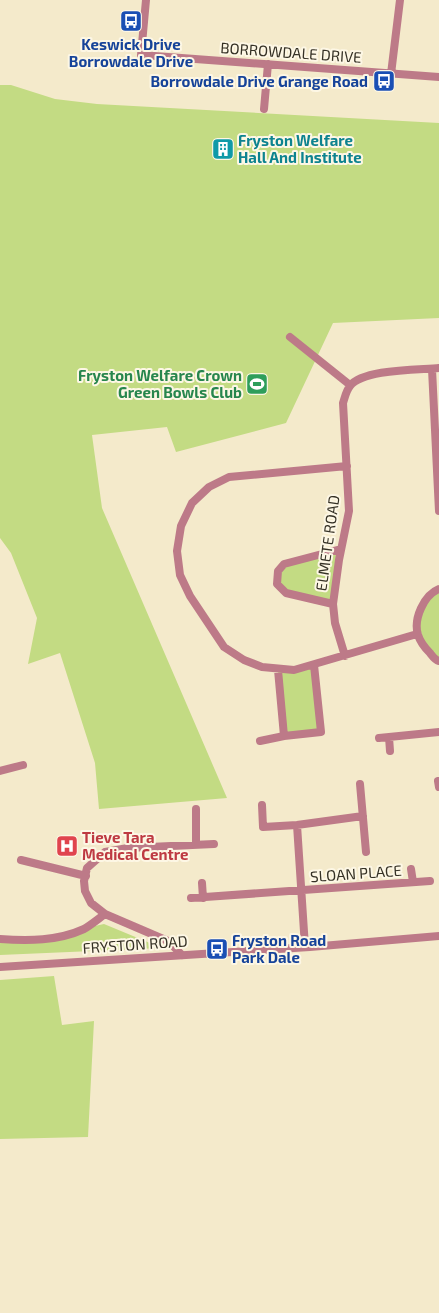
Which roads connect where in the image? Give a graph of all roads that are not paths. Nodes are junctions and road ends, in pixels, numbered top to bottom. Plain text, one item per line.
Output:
1 (146, 0) edge
2 (400, 0) edge
3 (268, 64) junction
4 (391, 74) junction
5 (439, 77) edge
6 (264, 109) dead end
7 (290, 337) dead end
8 (435, 368) edge
9 (350, 385) junction
10 (347, 466) junction
11 (439, 510) edge
12 (341, 549) junction
13 (439, 589) edge
14 (333, 604) junction
15 (417, 634) junction
16 (345, 656) junction
17 (439, 661) edge
18 (314, 665) junction
19 (278, 670) junction
20 (439, 732) edge
21 (284, 736) junction
22 (389, 737) junction
23 (379, 738) dead end
24 (260, 741) dead end
25 (390, 751) dead end
26 (23, 764) dead end
27 (0, 771) edge
28 (360, 784) dead end
29 (262, 804) dead end
30 (196, 809) dead end
31 (363, 816) junction
32 (297, 825) junction
33 (214, 844) dead end
34 (196, 845) junction
35 (366, 852) dead end
36 (21, 860) dead end
37 (411, 869) dead end
38 (86, 876) junction
39 (430, 881) dead end
40 (413, 882) junction
41 (202, 883) dead end
42 (301, 890) junction
43 (191, 898) dead end
44 (203, 898) junction
45 (105, 914) junction
46 (439, 936) edge
47 (0, 939) edge
48 (305, 947) junction
49 (182, 955) junction
50 (0, 967) edge

1 - 3 street, BORROWDALE DRIVE
2 - 4 street
3 - 4 street, BORROWDALE DRIVE
3 - 6 street
4 - 5 street, BORROWDALE DRIVE
7 - 9 street
8 - 9 street
8 - 11 street
9 - 10 street, ELMETE ROAD
10 - 12 street, ELMETE ROAD
10 - 19 street
12 - 14 street, ELMETE ROAD
12 - 14 street
13 - 15 street
14 - 16 street, ELMETE ROAD
15 - 16 street
15 - 17 street
16 - 18 street
18 - 19 street
18 - 21 street
19 - 21 street
20 - 22 street
21 - 24 street
22 - 23 street
22 - 25 street
26 - 27 street
28 - 31 street, SLOAN PLACE
29 - 32 street
30 - 34 street
31 - 32 street
31 - 35 street, SLOAN PLACE
32 - 42 street, SLOAN PLACE
33 - 34 street
34 - 38 street
36 - 38 street
37 - 40 street, SLOAN PLACE
38 - 45 street
39 - 40 street, SLOAN PLACE
40 - 42 street, SLOAN PLACE
41 - 44 street
42 - 44 street, SLOAN PLACE
42 - 48 street, SLOAN PLACE
43 - 44 street, SLOAN PLACE
45 - 47 street, FRYSTON ROAD
45 - 49 street
46 - 48 street, FRYSTON ROAD
48 - 49 street, FRYSTON ROAD
49 - 50 street, FRYSTON ROAD

